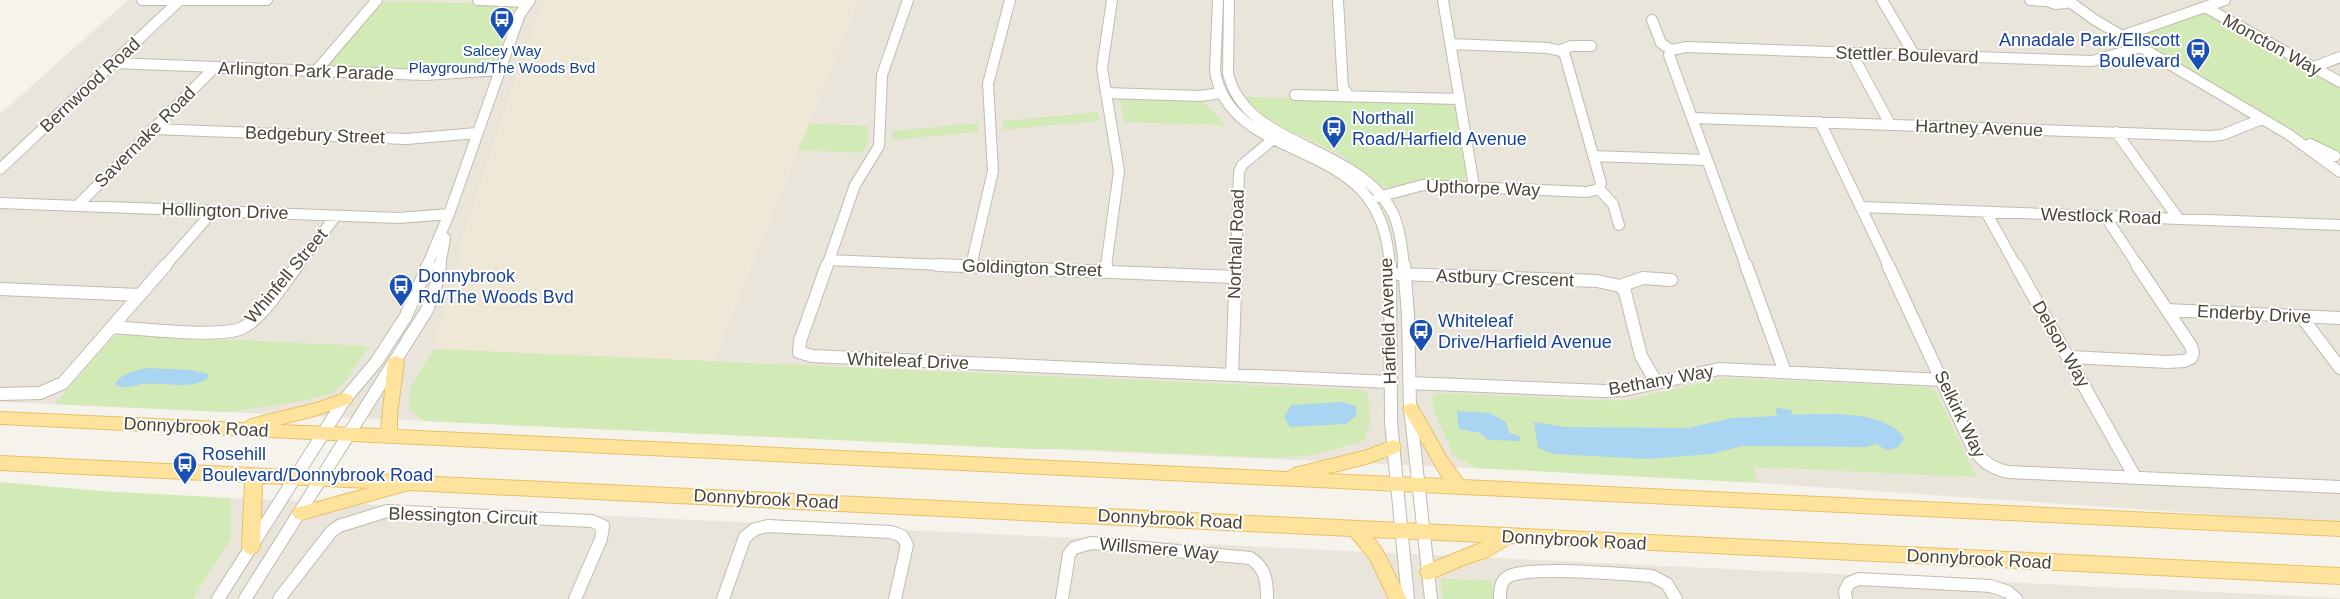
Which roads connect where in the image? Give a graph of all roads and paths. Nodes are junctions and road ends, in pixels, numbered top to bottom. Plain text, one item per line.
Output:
1 (142, 0) edge
2 (267, 0) edge
3 (377, 0) edge
4 (478, 0) edge
5 (908, 0) edge
6 (1010, 0) edge
7 (1112, 0) edge
8 (1218, 0) edge
9 (1229, 0) edge
10 (1338, 0) edge
11 (1443, 0) edge
12 (1882, 0) edge
13 (2030, 0) edge
14 (2044, 0) edge
15 (2225, 0) edge
16 (179, 1) edge
17 (529, 1) edge
18 (2065, 2) edge
19 (2205, 7) junction
20 (1652, 20) dead end
21 (2122, 36) junction
22 (1450, 44) junction
23 (1591, 46) dead end
24 (2141, 47) junction
25 (1561, 50) junction
26 (1671, 50) junction
27 (1852, 54) junction
28 (1915, 56) junction
29 (2340, 57) edge
30 (113, 63) junction
31 (2314, 67) junction
32 (214, 68) junction
33 (500, 70) junction
34 (316, 71) junction
35 (2340, 82) edge
36 (1106, 93) junction
37 (1221, 93) junction
38 (1347, 93) junction
39 (1295, 95) dead end
40 (1459, 99) junction
41 (1693, 118) junction
42 (2262, 118) junction
43 (1820, 122) junction
44 (1890, 124) junction
45 (153, 129) junction
46 (2116, 132) junction
47 (477, 133) junction
48 (1282, 133) junction
49 (1272, 140) junction
50 (1593, 156) junction
51 (1707, 160) junction
52 (2337, 166) edge
53 (0, 169) edge
54 (1474, 186) junction
55 (1599, 189) junction
56 (1383, 196) junction
57 (1368, 200) junction
58 (0, 203) edge
59 (77, 206) junction
60 (1862, 207) junction
61 (213, 211) junction
62 (1986, 212) junction
63 (449, 214) junction
64 (336, 216) junction
65 (2105, 216) junction
66 (2178, 218) junction
67 (1619, 225) dead end
68 (2340, 225) edge
69 (829, 260) junction
70 (971, 266) junction
71 (1106, 271) junction
72 (1390, 273) junction
73 (1405, 274) junction
74 (1234, 277) junction
75 (1671, 280) dead end
76 (1620, 286) junction
77 (0, 289) edge
78 (140, 295) junction
79 (2167, 310) junction
80 (2301, 316) junction
81 (2340, 318) edge
82 (112, 327) junction
83 (2070, 357) junction
84 (396, 362) junction
85 (2340, 368) edge
86 (1785, 372) junction
87 (1232, 374) junction
88 (1943, 380) junction
89 (1390, 382) junction
90 (1656, 382) junction
91 (1409, 383) junction
92 (0, 394) edge
93 (345, 399) junction
94 (1411, 410) junction
95 (0, 418) edge
96 (232, 429) junction
97 (324, 433) junction
98 (350, 434) junction
99 (389, 436) junction
100 (1393, 447) junction
101 (0, 463) edge
102 (254, 474) junction
103 (296, 477) junction
104 (2136, 477) junction
105 (321, 478) junction
106 (1276, 479) junction
107 (418, 482) junction
108 (1396, 484) junction
109 (1418, 486) junction
110 (2340, 486) edge
111 (1458, 487) junction
112 (301, 513) junction
113 (1356, 529) junction
114 (2340, 529) edge
115 (1402, 532) junction
116 (1424, 533) junction
117 (1507, 537) junction
118 (251, 547) junction
119 (1429, 572) junction
120 (2340, 576) edge
121 (218, 599) edge
122 (246, 599) edge
123 (280, 599) edge
124 (575, 599) edge
125 (723, 599) edge
126 (894, 599) edge
127 (1062, 599) edge
128 (1267, 599) edge
129 (1398, 599) edge
130 (1408, 599) edge
131 (1431, 599) edge
132 (1500, 599) edge
133 (1676, 599) edge
134 (1846, 599) edge
135 (2016, 599) edge

1 - 16 street
2 - 16 street
3 - 34 street
4 - 17 street
5 - 69 street, Whiteleaf Drive
6 - 70 street
7 - 36 street
8 - 37 street, Harfield Avenue
9 - 48 street, Harfield Avenue
10 - 38 street
11 - 22 street
12 - 28 street
13 - 14 street
14 - 18 street
15 - 19 street
16 - 30 street, Bernwood Road
17 - 33 street
18 - 21 street
19 - 21 street
19 - 31 street, Moncton Way
20 - 26 street
21 - 24 street
22 - 25 street
22 - 40 street
23 - 25 street
24 - 28 street, Stettler Boulevard
24 - 42 street
25 - 50 street
26 - 27 street, Stettler Boulevard
26 - 41 street
27 - 28 street, Stettler Boulevard
27 - 44 street
29 - 31 street
30 - 32 street, Arlington Park Parade
30 - 53 street, Bernwood Road
31 - 35 street, Moncton Way
32 - 34 street, Arlington Park Parade
32 - 45 street, Savernake Road
33 - 34 street, Arlington Park Parade
33 - 47 street
36 - 37 street
36 - 71 street
37 - 49 street, Harfield Avenue
38 - 39 street
38 - 40 street
40 - 54 street
41 - 43 street, Hartney Avenue
41 - 51 street
42 - 46 street, Hartney Avenue
42 - 52 street
43 - 44 street, Hartney Avenue
43 - 60 street, Selkirk Way
44 - 46 street, Hartney Avenue
45 - 47 street, Bedgebury Street
45 - 59 street, Savernake Road
46 - 66 street
47 - 63 street
48 - 49 street, Northall Road
48 - 56 street, Harfield Avenue
49 - 57 street, Harfield Avenue
49 - 74 street, Northall Road
50 - 51 street
50 - 55 street
51 - 86 street
54 - 55 street, Upthorpe Way
54 - 56 street, Upthorpe Way
55 - 67 street
56 - 57 street, Upthorpe Way
56 - 73 street, Harfield Avenue
57 - 72 street, Harfield Avenue
58 - 59 street, Hollington Drive
59 - 61 street, Hollington Drive
60 - 62 street, Westlock Road
60 - 88 street, Selkirk Way
61 - 64 street, Hollington Drive
61 - 78 street
62 - 65 street, Westlock Road
62 - 83 street, Delson Way
63 - 64 street, Hollington Drive
63 - 84 street
63 - 93 street
64 - 82 street, Whinfell Street
65 - 66 street, Westlock Road
65 - 79 street
66 - 68 street, Westlock Road
69 - 70 street, Goldington Street
69 - 87 street, Whiteleaf Drive
70 - 71 street, Goldington Street
71 - 74 street, Goldington Street
72 - 73 street, Astbury Crescent
72 - 89 street, Harfield Avenue
73 - 76 street, Astbury Crescent
73 - 91 street, Harfield Avenue
74 - 87 street, Northall Road
75 - 76 street
76 - 90 street
77 - 78 street
78 - 82 street
79 - 80 street, Enderby Drive
79 - 83 street
80 - 81 street, Enderby Drive
80 - 85 street
82 - 92 street
83 - 104 street, Delson Way
84 - 98 street
84 - 99 main road
86 - 88 street, Bethany Way
86 - 90 street, Bethany Way
87 - 89 street, Whiteleaf Drive
88 - 104 street, Selkirk Way
89 - 100 street, Harfield Avenue
90 - 91 street, Bethany Way
91 - 94 street, Harfield Avenue
93 - 96 main road
93 - 97 street
94 - 109 street, Harfield Avenue
94 - 111 main road
95 - 96 main road, Donnybrook Road
96 - 97 main road, Donnybrook Road
97 - 98 main road, Donnybrook Road
97 - 103 street
98 - 99 main road, Donnybrook Road
98 - 105 street
99 - 106 main road, Donnybrook Road
100 - 106 main road
100 - 108 street, Harfield Avenue
101 - 102 main road, Donnybrook Road
102 - 103 main road, Donnybrook Road
102 - 118 main road
103 - 105 main road, Donnybrook Road
103 - 118 street
104 - 110 street, Selkirk Way
105 - 107 main road, Donnybrook Road
105 - 112 street
106 - 108 main road, Donnybrook Road
107 - 112 main road
107 - 113 main road, Donnybrook Road
108 - 109 main road, Donnybrook Road
108 - 115 street, Harfield Avenue
109 - 111 main road, Donnybrook Road
109 - 116 street, Harfield Avenue
111 - 114 main road, Donnybrook Road
112 - 122 street
113 - 115 main road, Donnybrook Road
113 - 129 main road
115 - 116 main road, Donnybrook Road
115 - 130 street, Harfield Avenue
116 - 117 main road, Donnybrook Road
116 - 119 street, Harfield Avenue
117 - 119 main road
117 - 120 main road, Donnybrook Road
118 - 121 street
119 - 131 street, Harfield Avenue
123 - 124 street, Blessington Circuit
125 - 126 street
127 - 128 street, Willsmere Way
132 - 133 street
134 - 135 street

